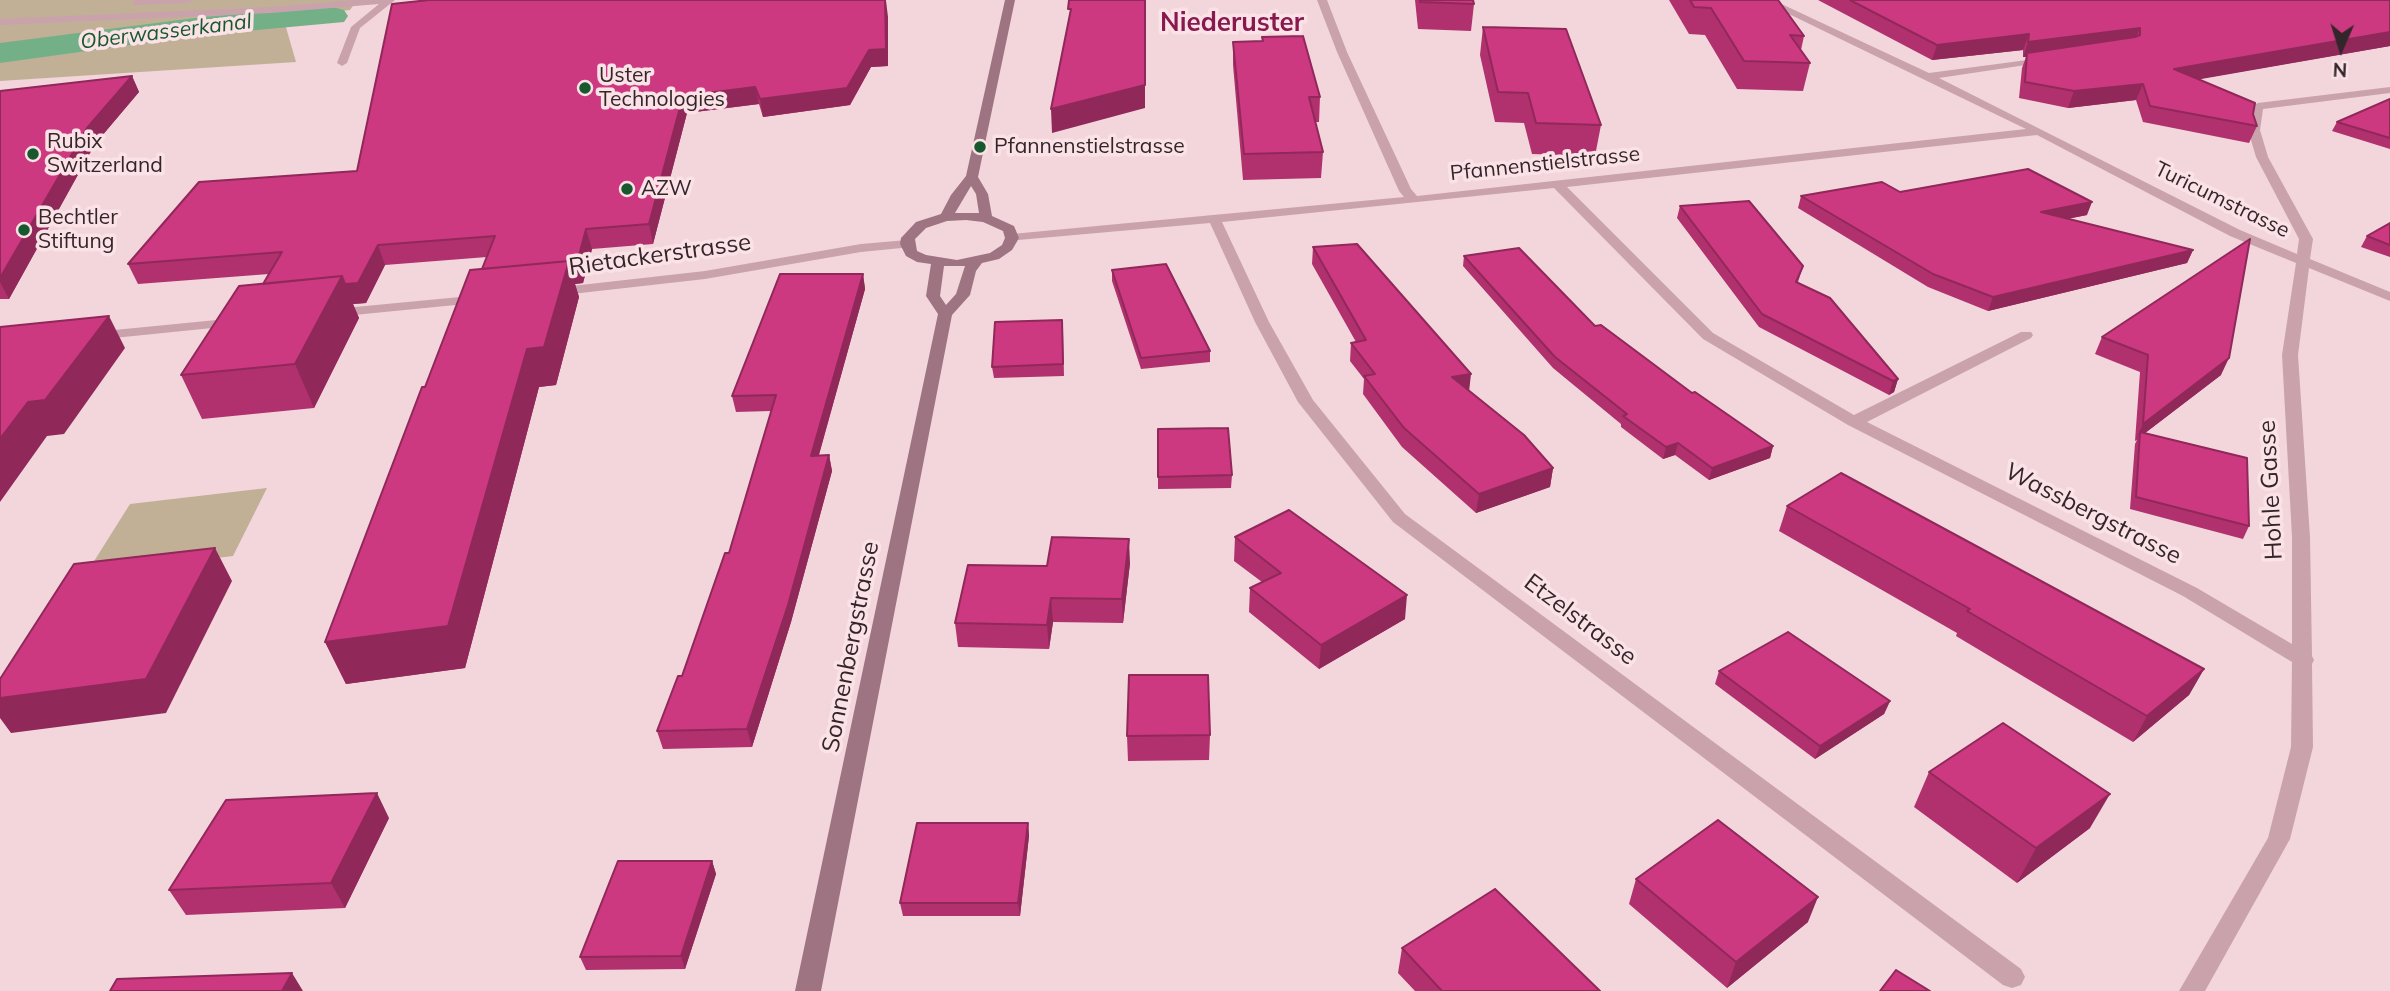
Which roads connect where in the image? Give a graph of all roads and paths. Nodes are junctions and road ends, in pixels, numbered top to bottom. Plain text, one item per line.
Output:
1 (188, 0) edge
2 (390, 0) edge
3 (1010, 0) edge
4 (1322, 0) edge
5 (1765, 0) edge
6 (118, 4) dead end
7 (0, 22) edge
8 (2062, 56) edge
9 (342, 63) dead end
10 (1928, 76) junction
11 (2390, 90) edge
12 (2039, 131) junction
13 (972, 177) junction
14 (1557, 184) junction
15 (1414, 200) junction
16 (946, 218) junction
17 (985, 218) junction
18 (1215, 220) junction
19 (1012, 238) junction
20 (906, 244) junction
21 (976, 262) junction
22 (939, 263) junction
23 (2304, 263) junction
24 (537, 293) edge
25 (2390, 297) edge
26 (495, 298) edge
27 (321, 314) edge
28 (945, 314) junction
29 (255, 320) edge
30 (2026, 335) dead end
31 (81, 337) edge
32 (1854, 422) junction
33 (2304, 660) junction
34 (2012, 977) dead end
35 (808, 991) edge
36 (2192, 991) edge

1 - 6 street
2 - 7 street
2 - 9 street
3 - 13 street
4 - 15 street
5 - 10 street, Turicumstrasse
8 - 10 street
10 - 12 street, Turicumstrasse
11 - 23 street, Hohle Gasse
12 - 14 street, Pfannenstielstrasse
12 - 23 street, Turicumstrasse
13 - 16 street
13 - 17 street
14 - 15 street, Pfannenstielstrasse
14 - 32 street, Wassbergstrasse
15 - 18 street, Pfannenstielstrasse
16 - 17 street
16 - 20 street
17 - 19 street
18 - 19 street, Pfannenstielstrasse
18 - 34 street, Etzelstrasse
19 - 21 street
20 - 22 street
20 - 24 street, Rietackerstrasse
21 - 22 street
21 - 28 street, Sonnenbergstrasse
22 - 28 street, Sonnenbergstrasse
23 - 25 street, Turicumstrasse
23 - 33 street, Hohle Gasse
26 - 27 street
28 - 35 street, Sonnenbergstrasse
29 - 31 street
30 - 32 street
32 - 33 street, Wassbergstrasse
33 - 36 street, Hohle Gasse

